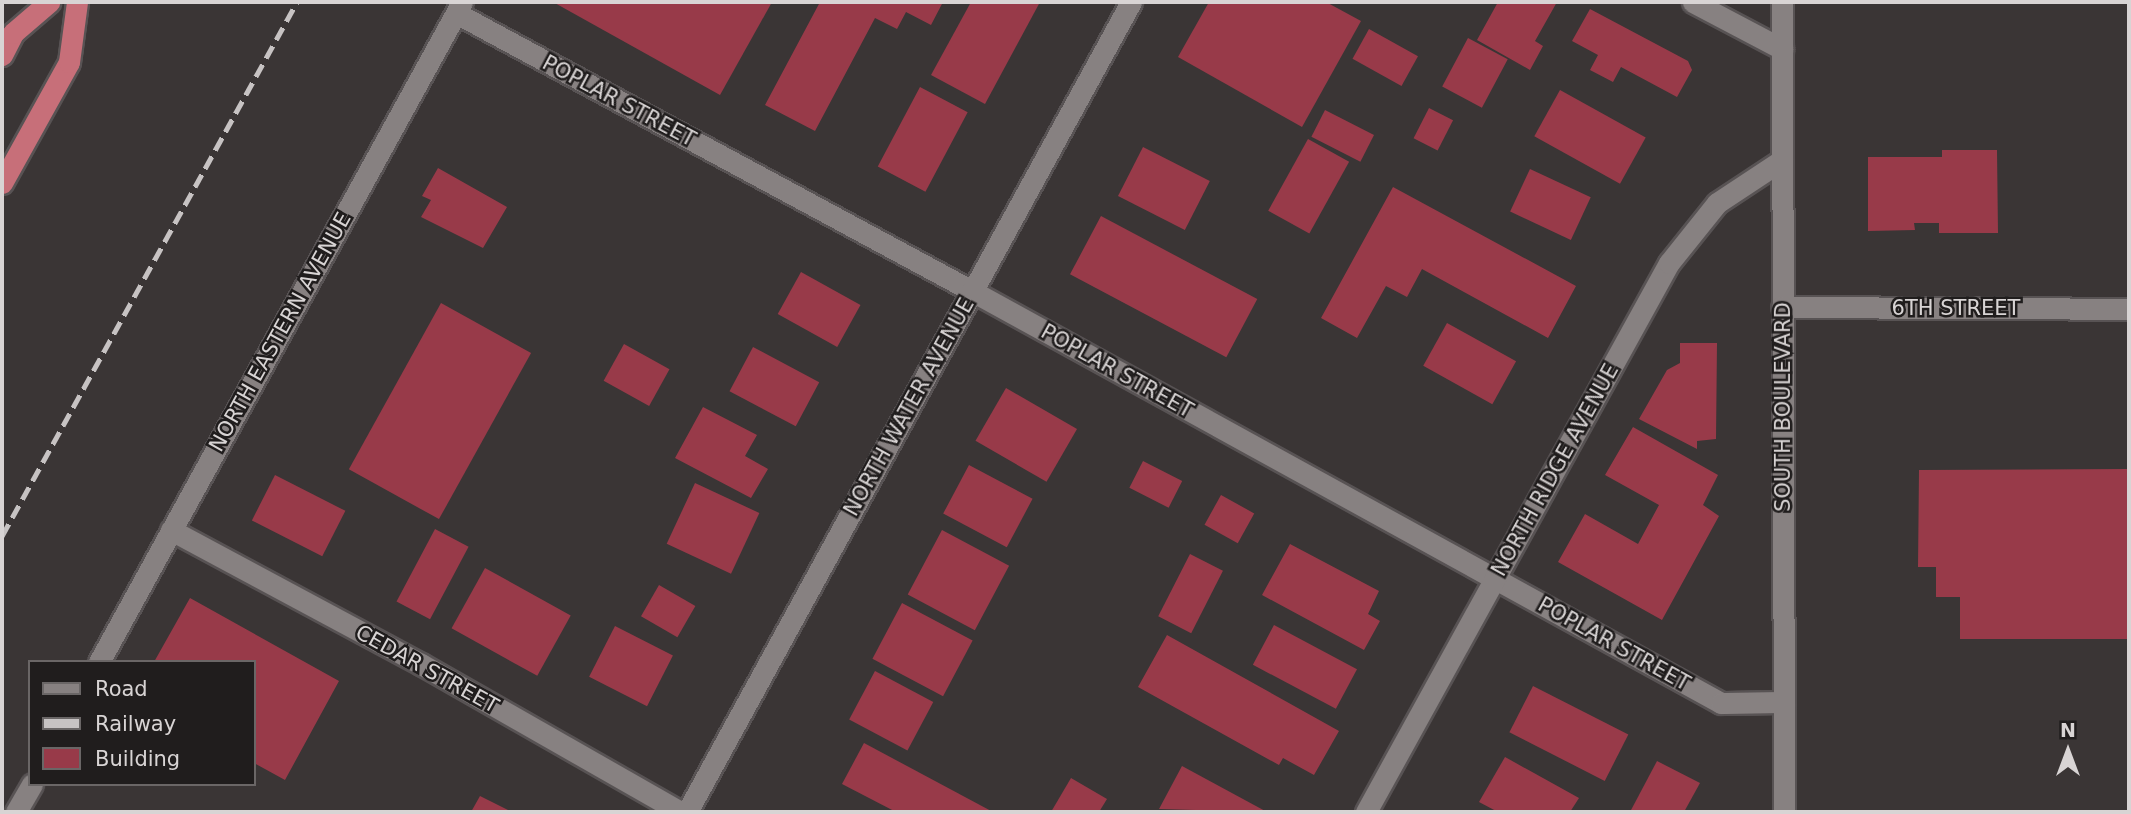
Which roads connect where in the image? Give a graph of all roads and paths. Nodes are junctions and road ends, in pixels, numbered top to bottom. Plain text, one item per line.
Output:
1 (49, 2) edge
2 (77, 2) edge
3 (1131, 2) edge
4 (1693, 2) edge
5 (1782, 2) edge
6 (459, 8) edge
7 (1782, 49) junction
8 (2, 55) edge
9 (1782, 160) junction
10 (2, 183) edge
11 (972, 291) junction
12 (1783, 307) junction
13 (2129, 309) edge
14 (171, 530) junction
15 (1495, 579) junction
16 (100, 660) edge
17 (1784, 702) junction
18 (31, 786) edge
19 (16, 812) edge
20 (680, 812) edge
21 (687, 812) edge
22 (1366, 812) edge
23 (1784, 812) edge

1 - 8 highway
2 - 10 highway
3 - 11 street, NORTH WATER AVENUE
4 - 7 street
5 - 7 street, SOUTH BOULEVARD
6 - 11 street, POPLAR STREET
6 - 14 street, NORTH EASTERN AVENUE
7 - 9 street, SOUTH BOULEVARD
9 - 12 street, SOUTH BOULEVARD
9 - 15 street, NORTH RIDGE AVENUE
11 - 15 street, POPLAR STREET
11 - 21 street, NORTH WATER AVENUE
12 - 13 street, 6TH STREET
12 - 17 street, SOUTH BOULEVARD
14 - 16 street, NORTH EASTERN AVENUE
14 - 20 street, CEDAR STREET
15 - 17 street, POPLAR STREET
15 - 22 street, NORTH RIDGE AVENUE
17 - 23 street, SOUTH BOULEVARD
18 - 19 street

